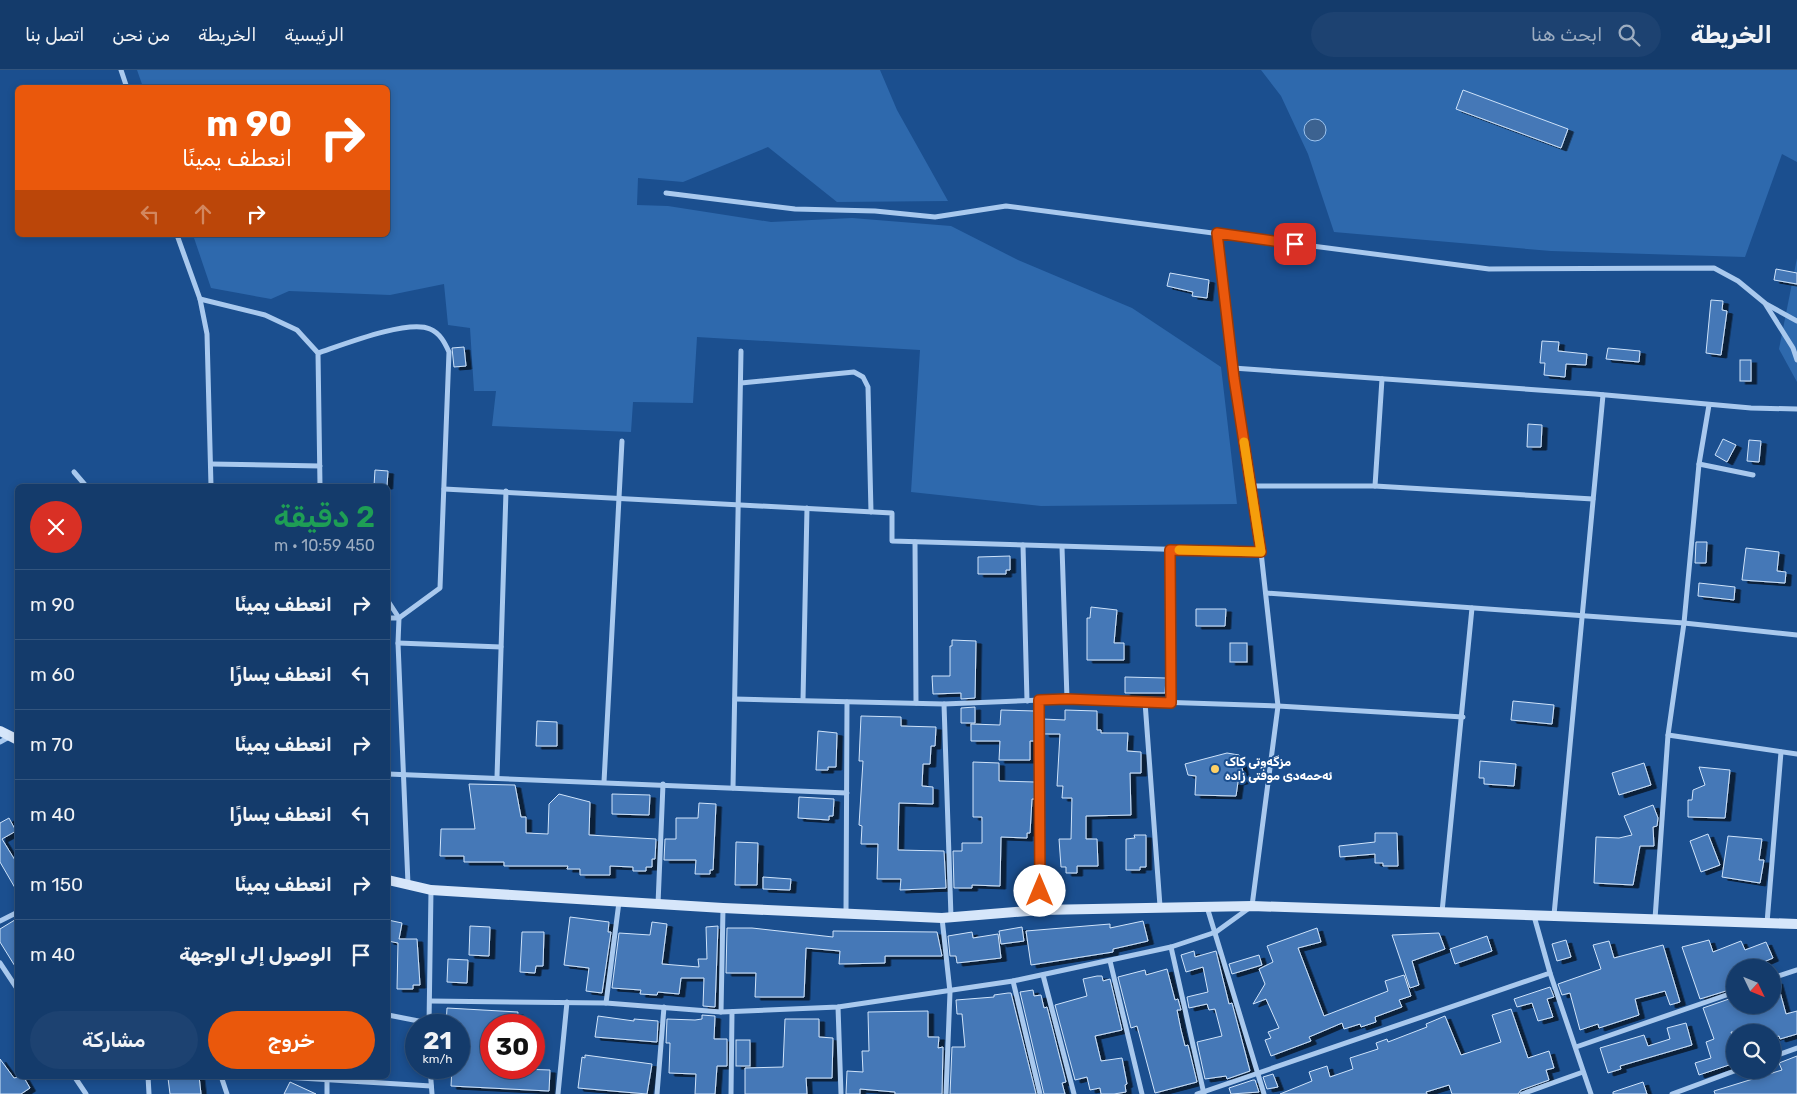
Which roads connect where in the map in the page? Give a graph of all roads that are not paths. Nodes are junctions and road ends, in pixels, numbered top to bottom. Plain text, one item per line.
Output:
1 (122, 70) edge
2 (126, 85) edge
3 (666, 193) dead end
4 (1217, 233) junction
5 (178, 237) edge
6 (200, 299) junction
7 (1766, 304) junction
8 (1797, 321) edge
9 (741, 351) dead end
10 (318, 353) junction
11 (1797, 360) edge
12 (1233, 368) junction
13 (1382, 379) junction
14 (741, 383) junction
15 (1603, 395) junction
16 (1709, 405) junction
17 (1797, 410) edge
18 (622, 440) dead end
19 (211, 464) junction
20 (1699, 464) junction
21 (320, 466) junction
22 (74, 472) dead end
23 (1753, 475) dead end
24 (84, 484) edge
25 (211, 484) edge
26 (320, 484) edge
27 (1251, 486) junction
28 (1376, 486) junction
29 (444, 489) junction
30 (506, 491) junction
31 (619, 497) junction
32 (1593, 499) junction
33 (738, 504) junction
34 (807, 508) junction
35 (871, 512) junction
36 (915, 542) junction
37 (1023, 545) junction
38 (1062, 547) junction
39 (1170, 550) junction
40 (1261, 552) junction
41 (1266, 592) junction
42 (390, 603) edge
43 (1472, 608) junction
44 (1583, 616) junction
45 (390, 618) edge
46 (399, 618) junction
47 (1684, 623) junction
48 (1797, 635) edge
49 (398, 643) junction
50 (501, 647) junction
51 (735, 698) junction
52 (1067, 699) junction
53 (804, 700) junction
54 (1039, 700) junction
55 (1027, 701) junction
56 (846, 702) junction
57 (1145, 702) junction
58 (1171, 703) junction
59 (916, 704) junction
60 (944, 704) junction
61 (1278, 706) junction
62 (1463, 717) junction
63 (1668, 735) junction
64 (1781, 752) junction
65 (1797, 754) edge
66 (404, 773) junction
67 (390, 774) edge
68 (497, 777) junction
69 (604, 782) junction
70 (663, 784) junction
71 (733, 788) junction
72 (847, 793) junction
73 (390, 880) edge
74 (408, 885) junction
75 (431, 890) junction
76 (619, 901) junction
77 (658, 904) junction
78 (1160, 906) junction
79 (1252, 906) junction
80 (1207, 907) junction
81 (723, 908) junction
82 (1040, 910) junction
83 (846, 913) junction
84 (1442, 913) junction
85 (15, 914) edge
86 (1554, 915) junction
87 (1534, 916) junction
88 (946, 917) junction
89 (1656, 919) junction
90 (0, 921) edge
91 (1767, 923) junction
92 (1797, 924) edge
93 (1216, 932) junction
94 (1171, 947) junction
95 (1110, 961) junction
96 (1, 967) edge
97 (1797, 970) edge
98 (1550, 973) junction
99 (1044, 975) junction
100 (1781, 975) edge
101 (1013, 981) junction
102 (15, 986) edge
103 (950, 992) junction
104 (1726, 995) edge
105 (430, 1001) junction
106 (567, 1002) junction
107 (606, 1003) junction
108 (664, 1007) junction
109 (838, 1007) junction
110 (721, 1012) junction
111 (732, 1012) junction
112 (429, 1014) edge
113 (390, 1016) edge
114 (405, 1019) edge
115 (1576, 1047) junction
116 (1797, 1048) edge
117 (1781, 1054) edge
118 (1258, 1072) junction
119 (1583, 1072) junction
120 (1726, 1074) edge
121 (76, 1079) edge
122 (148, 1079) edge
123 (222, 1079) edge
124 (327, 1079) edge
125 (340, 1079) edge
126 (431, 1079) edge
127 (431, 1086) junction
128 (1204, 1093) edge
129 (86, 1094) edge
130 (149, 1094) edge
131 (227, 1094) edge
132 (327, 1094) edge
133 (432, 1094) edge
134 (558, 1094) edge
135 (657, 1094) edge
136 (731, 1094) edge
137 (840, 1094) edge
138 (946, 1094) edge
139 (1040, 1094) edge
140 (1074, 1094) edge
141 (1142, 1094) edge
142 (1197, 1094) edge
143 (1264, 1094) edge
144 (1522, 1094) edge
145 (1591, 1094) edge
146 (1672, 1094) edge

1 - 2 street
3 - 4 street
4 - 7 street
4 - 12 street
5 - 6 street
6 - 10 street
6 - 19 street
7 - 8 street
7 - 11 street
9 - 14 street
10 - 21 street
10 - 29 street
12 - 13 street
12 - 27 street
13 - 15 street
13 - 28 street
14 - 33 street
14 - 35 street
15 - 16 street
15 - 32 street
16 - 17 street
16 - 20 street
18 - 31 street
19 - 21 street
19 - 25 street
20 - 23 street
20 - 47 street
21 - 26 street
22 - 24 street
27 - 28 street
27 - 40 street
28 - 32 street
29 - 30 street
29 - 46 street
30 - 31 street
30 - 50 street
31 - 33 street
31 - 69 street
32 - 44 street
33 - 34 street
33 - 51 street
34 - 35 street
34 - 53 street
35 - 36 street
36 - 37 street
36 - 59 street
37 - 38 street
37 - 55 street
38 - 39 street
38 - 52 street
39 - 40 street
39 - 58 street
40 - 41 street
41 - 43 street
41 - 61 street
42 - 46 street
43 - 44 street
43 - 62 street
44 - 47 street
44 - 86 street
45 - 46 street
46 - 49 street
47 - 48 street
47 - 63 street
49 - 50 street
49 - 66 street
50 - 68 street
51 - 53 street
51 - 71 street
52 - 54 street
52 - 57 street
53 - 56 street
54 - 55 street
54 - 82 street
55 - 60 street
56 - 59 street
56 - 72 street
57 - 58 street
57 - 78 street
58 - 61 street
59 - 60 street
60 - 88 street
61 - 62 street
61 - 79 street
62 - 84 street
63 - 64 street
63 - 89 street
64 - 65 street
64 - 91 street
66 - 67 street
66 - 68 street
66 - 74 street
68 - 69 street
69 - 70 street
70 - 71 street
70 - 77 street
71 - 72 street
72 - 83 street
73 - 74 street
74 - 75 street
75 - 76 street
75 - 105 street
76 - 77 street
76 - 107 street
77 - 81 street
78 - 80 street
78 - 82 street
79 - 80 street
79 - 84 street
79 - 93 street
80 - 93 street
81 - 83 street
81 - 110 street
82 - 88 street
83 - 88 street
84 - 87 street
85 - 90 street
86 - 87 street
86 - 89 street
87 - 98 street
88 - 103 street
89 - 91 street
91 - 92 street
93 - 94 street
93 - 118 street
94 - 95 street
94 - 128 street
95 - 99 street
95 - 141 street
96 - 102 street
97 - 100 street
98 - 115 street
98 - 118 street
99 - 101 street
99 - 140 street
101 - 103 street
101 - 139 street
103 - 109 street
103 - 138 street
104 - 115 street
105 - 106 street
105 - 112 street
106 - 107 street
106 - 134 street
107 - 108 street
108 - 110 street
108 - 135 street
109 - 111 street
109 - 137 street
110 - 111 street
111 - 136 street
113 - 114 street
115 - 119 street
116 - 117 street
118 - 128 street
118 - 143 street
119 - 144 street
119 - 145 street
120 - 146 street
121 - 129 street
122 - 130 street
123 - 131 street
124 - 132 street
125 - 127 street
126 - 127 street
127 - 133 street
128 - 142 street

